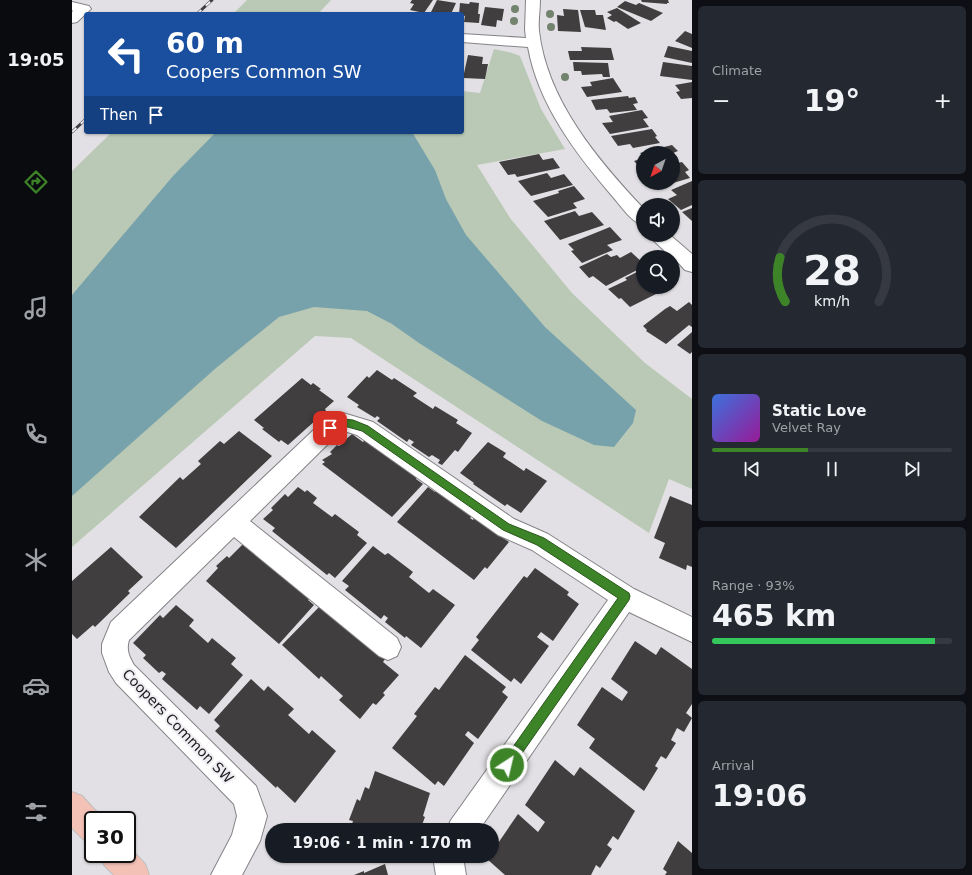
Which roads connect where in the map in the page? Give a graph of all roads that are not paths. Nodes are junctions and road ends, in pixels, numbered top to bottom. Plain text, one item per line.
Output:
1 (533, 0) edge
2 (72, 6) edge
3 (72, 19) edge
4 (464, 38) edge
5 (533, 43) junction
6 (636, 212) edge
7 (666, 242) edge
8 (692, 265) edge
9 (233, 522) junction
10 (625, 596) junction
11 (692, 630) edge
12 (388, 647) dead end
13 (72, 806) edge
14 (84, 819) edge
15 (467, 823) edge
16 (123, 863) edge
17 (449, 863) edge
18 (134, 875) edge
19 (226, 875) edge
20 (450, 875) edge

1 - 5 street
2 - 3 street
4 - 5 street
5 - 6 street
7 - 8 street
9 - 10 street, Coopers Common SW
9 - 12 street
9 - 19 street, Coopers Common SW
10 - 11 street, Coopers Common SW
10 - 15 street
13 - 14 main road
16 - 18 main road
17 - 20 street

